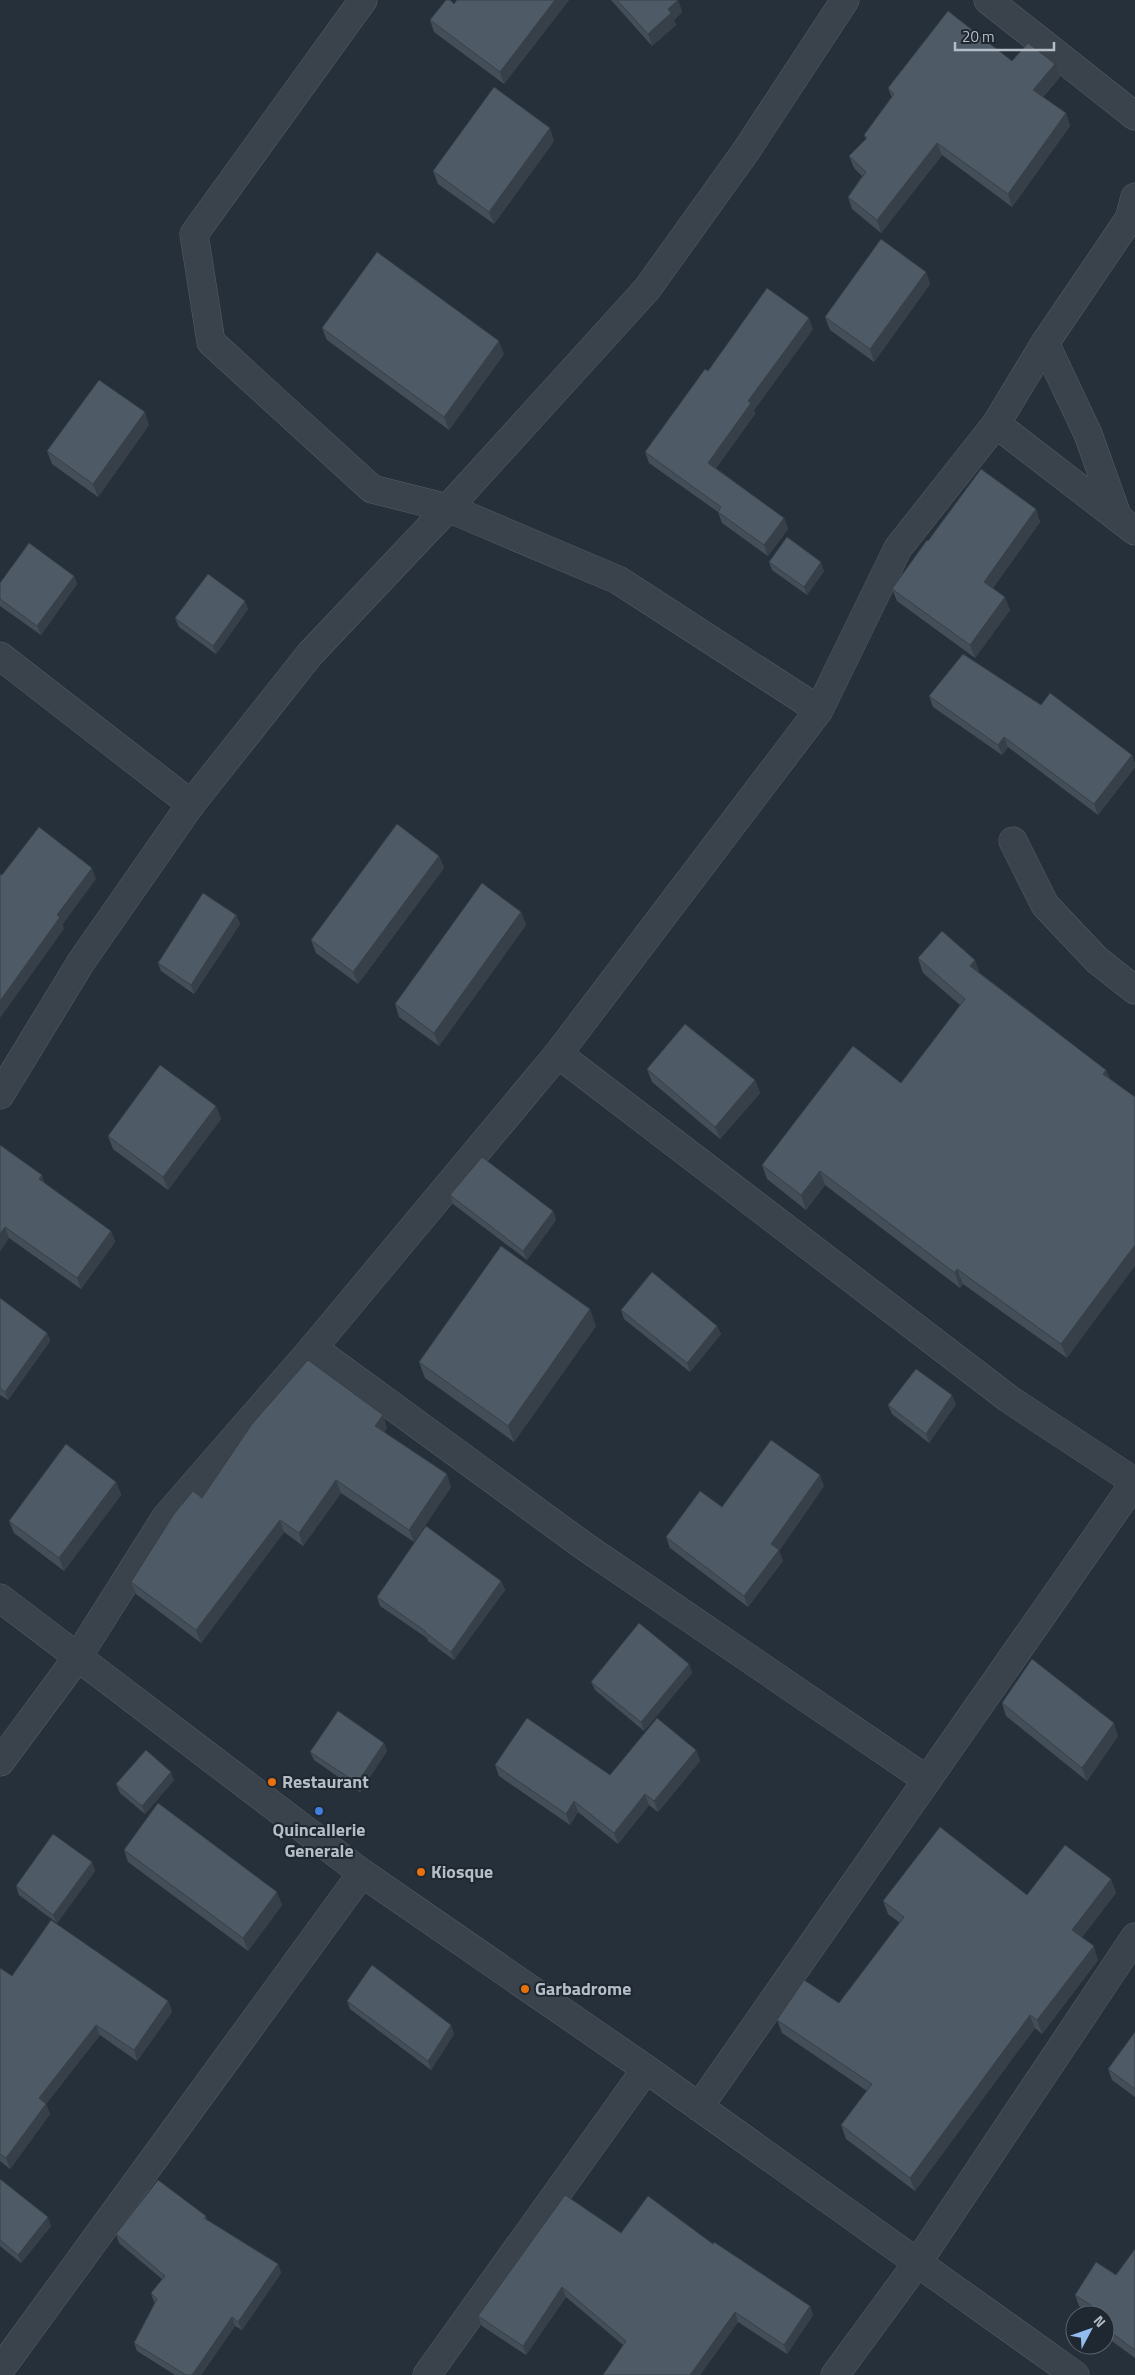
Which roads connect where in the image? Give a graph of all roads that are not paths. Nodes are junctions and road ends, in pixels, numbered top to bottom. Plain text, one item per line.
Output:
1 (363, 0) edge
2 (845, 0) edge
3 (988, 0) edge
4 (1135, 116) edge
5 (1135, 197) edge
6 (1045, 343) junction
7 (996, 424) junction
8 (448, 508) junction
9 (1126, 525) edge
10 (0, 656) edge
11 (819, 710) junction
12 (191, 804) junction
13 (1013, 841) dead end
14 (1135, 990) edge
15 (558, 1054) junction
16 (0, 1095) edge
17 (313, 1348) junction
18 (1135, 1482) edge
19 (0, 1598) edge
20 (78, 1658) junction
21 (0, 1762) edge
22 (927, 1780) junction
23 (362, 1873) junction
24 (1135, 1937) edge
25 (646, 2069) junction
26 (700, 2107) junction
27 (918, 2262) junction
28 (0, 2370) edge
29 (427, 2375) edge
30 (835, 2375) edge
31 (1075, 2375) edge

1 - 8 street
2 - 8 street
3 - 4 street
5 - 6 street
6 - 7 street
6 - 9 street
7 - 9 street
7 - 11 street
8 - 11 street
8 - 12 street
10 - 12 street
11 - 15 street
12 - 16 street
13 - 14 street
15 - 17 street
15 - 18 street
17 - 20 street
17 - 22 street
18 - 22 street
19 - 20 street
20 - 21 street
20 - 23 street
22 - 26 street
23 - 25 street
23 - 28 street
24 - 27 street
25 - 26 street
25 - 29 street
26 - 27 street
27 - 30 street
27 - 31 street

